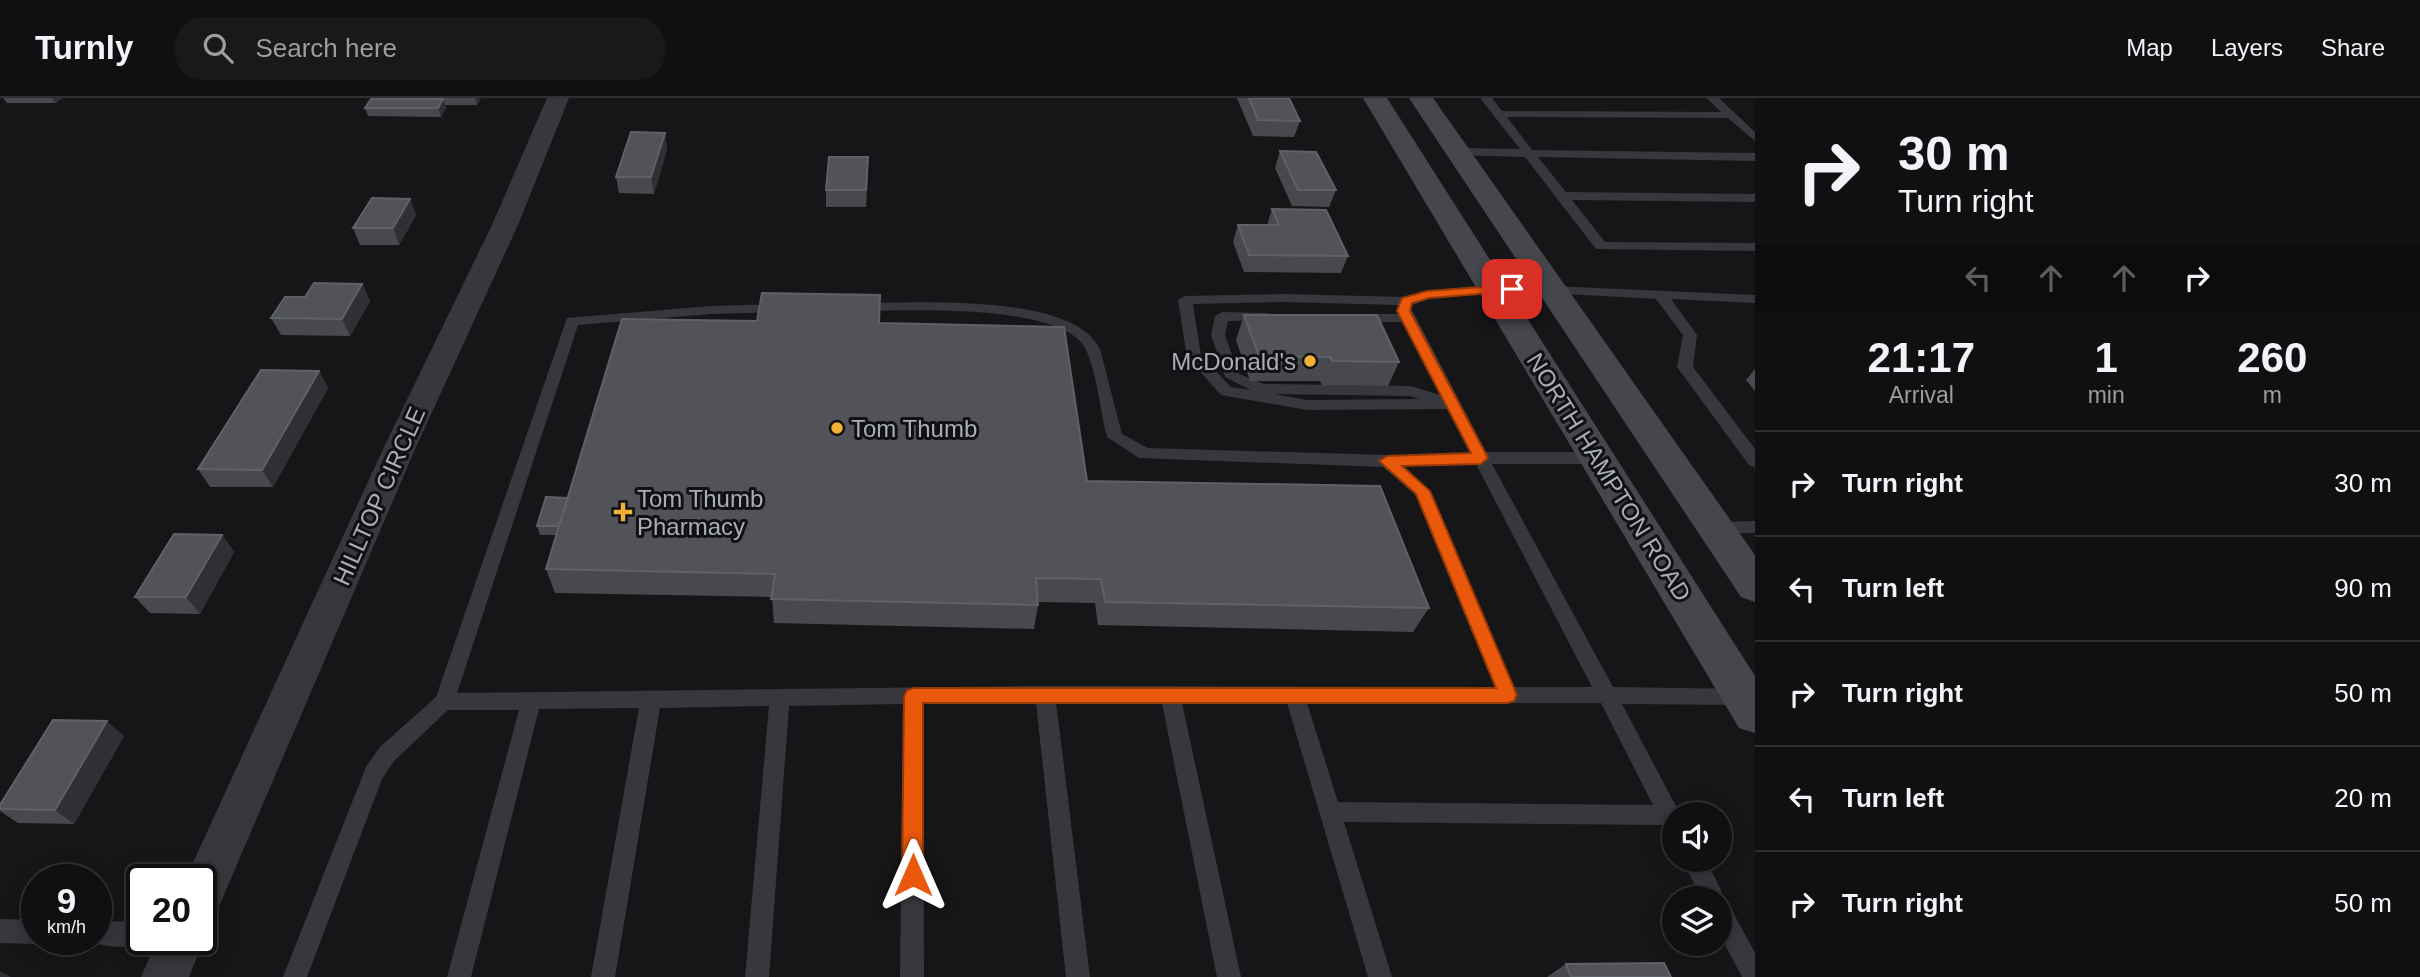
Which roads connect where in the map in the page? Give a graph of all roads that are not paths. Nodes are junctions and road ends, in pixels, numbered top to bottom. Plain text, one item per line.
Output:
1 (558, 98) edge
2 (1375, 98) edge
3 (1421, 98) edge
4 (1486, 98) edge
5 (1713, 98) edge
6 (1497, 114) junction
7 (1731, 115) junction
8 (1755, 138) edge
9 (1458, 152) junction
10 (1527, 153) junction
11 (1755, 157) edge
12 (1561, 196) junction
13 (1755, 198) edge
14 (1755, 247) edge
15 (1492, 288) junction
16 (1552, 290) junction
17 (1661, 296) junction
18 (1755, 299) edge
19 (1407, 301) junction
20 (838, 307) edge
21 (800, 308) edge
22 (1288, 317) edge
23 (1341, 317) edge
24 (1407, 318) junction
25 (1452, 404) junction
26 (1481, 458) junction
27 (1597, 458) junction
28 (1387, 461) junction
29 (1755, 461) edge
30 (1755, 527) edge
31 (1716, 528) junction
32 (1755, 586) edge
33 (1045, 694) junction
34 (1170, 695) junction
35 (1296, 695) junction
36 (1508, 695) junction
37 (1607, 695) junction
38 (914, 696) junction
39 (780, 698) junction
40 (651, 699) junction
41 (531, 701) junction
42 (444, 702) junction
43 (1752, 703) edge
44 (1663, 802) edge
45 (1331, 812) junction
46 (1662, 820) edge
47 (215, 864) edge
48 (0, 931) edge
49 (21, 932) edge
50 (1732, 934) edge
51 (175, 955) edge
52 (165, 977) edge
53 (295, 977) edge
54 (459, 977) edge
55 (603, 977) edge
56 (757, 977) edge
57 (912, 977) edge
58 (1078, 977) edge
59 (1229, 977) edge
60 (1380, 977) edge
61 (1755, 977) edge

1 - 47 street, HILLTOP CIRCLE
2 - 15 main road, NORTH HAMPTON ROAD
3 - 9 main road
4 - 6 lane
5 - 7 lane
6 - 7 lane
6 - 10 lane
7 - 8 lane
9 - 10 lane
9 - 16 main road
10 - 11 lane
10 - 12 lane
12 - 13 lane
12 - 14 lane
15 - 16 main road
15 - 19 lane
15 - 27 main road, NORTH HAMPTON ROAD
16 - 17 lane
16 - 31 main road
17 - 18 lane
17 - 29 lane
19 - 24 lane
19 - 25 lane
20 - 28 lane
21 - 42 lane
22 - 25 lane
23 - 24 lane
24 - 25 lane
25 - 26 lane
26 - 27 lane
26 - 28 lane
26 - 37 lane
27 - 43 main road, NORTH HAMPTON ROAD
28 - 36 lane
30 - 31 lane
31 - 32 main road
33 - 34 lane
33 - 38 lane
33 - 58 lane
34 - 35 lane
34 - 59 lane
35 - 36 lane
35 - 45 lane
36 - 37 lane
37 - 43 lane
37 - 44 lane
38 - 39 lane
38 - 57 lane
39 - 40 lane
39 - 56 lane
40 - 41 lane
40 - 55 lane
41 - 42 lane
41 - 54 lane
42 - 53 lane
45 - 46 lane
45 - 60 lane
48 - 49 lane
50 - 61 lane
51 - 52 street

